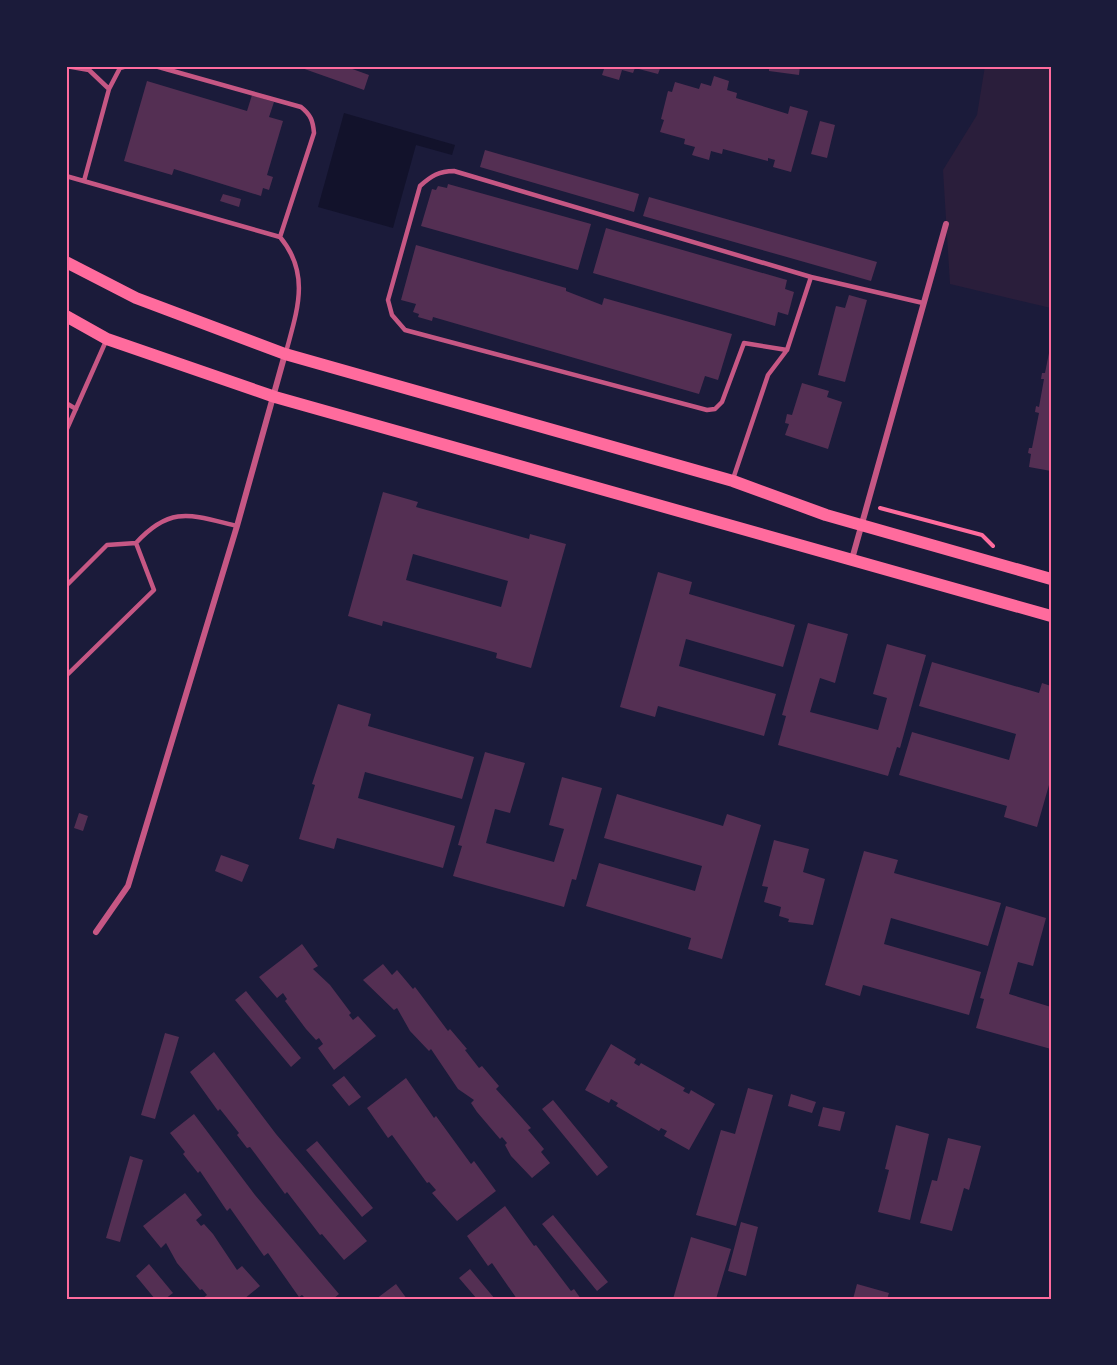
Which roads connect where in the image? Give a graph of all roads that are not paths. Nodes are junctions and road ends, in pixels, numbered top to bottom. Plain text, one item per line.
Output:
1 (66, 66) edge
2 (127, 66) edge
3 (155, 66) edge
4 (109, 89) junction
5 (66, 176) edge
6 (84, 181) junction
7 (946, 224) dead end
8 (280, 237) junction
9 (66, 261) edge
10 (811, 277) junction
11 (923, 303) junction
12 (66, 316) edge
13 (107, 339) junction
14 (787, 350) junction
15 (285, 354) junction
16 (275, 397) junction
17 (66, 403) edge
18 (76, 409) junction
19 (66, 431) edge
20 (733, 481) junction
21 (861, 525) junction
22 (237, 526) junction
23 (136, 543) junction
24 (852, 559) junction
25 (1051, 579) edge
26 (66, 586) edge
27 (1051, 616) edge
28 (66, 676) edge
29 (96, 932) dead end

1 - 4 lane
2 - 4 lane
3 - 8 lane
4 - 6 lane
5 - 6 lane
6 - 8 lane
7 - 11 street
8 - 15 lane
9 - 15 main road
10 - 11 lane
10 - 14 lane
10 - 14 lane
11 - 21 street
12 - 13 main road
13 - 16 main road
13 - 18 lane
14 - 20 lane
15 - 16 street
15 - 20 main road
16 - 22 street
16 - 24 main road
17 - 18 lane
18 - 19 lane
20 - 21 main road
21 - 24 street
21 - 25 main road
22 - 23 lane
22 - 29 street
23 - 26 lane
23 - 28 lane
24 - 27 main road

